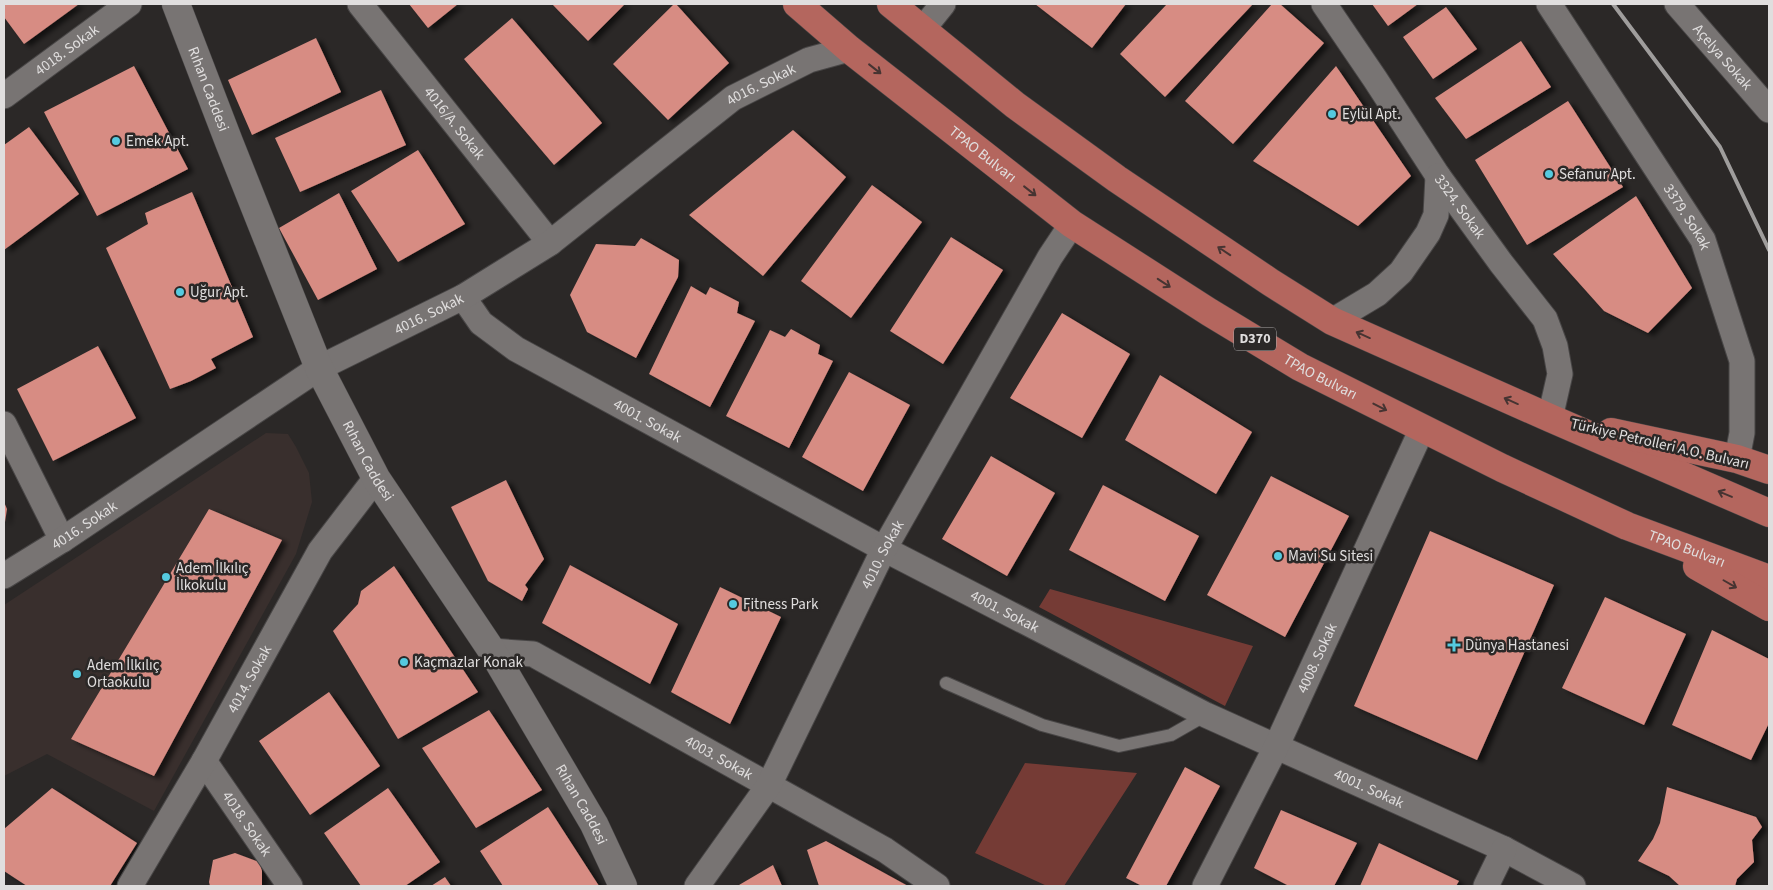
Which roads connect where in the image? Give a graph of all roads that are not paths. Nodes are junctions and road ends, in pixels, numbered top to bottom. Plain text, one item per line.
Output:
1 (129, 4) edge
2 (176, 4) edge
3 (360, 4) edge
4 (797, 4) edge
5 (891, 4) edge
6 (943, 4) edge
7 (1324, 4) edge
8 (1549, 4) edge
9 (1677, 4) edge
10 (922, 30) junction
11 (849, 49) junction
12 (4, 96) edge
13 (1769, 110) edge
14 (1438, 176) junction
15 (1072, 224) junction
16 (550, 244) junction
17 (463, 297) junction
18 (1332, 321) junction
19 (319, 368) junction
20 (1550, 418) junction
21 (4, 424) edge
22 (1422, 428) junction
23 (1737, 459) junction
24 (1769, 470) edge
25 (376, 478) junction
26 (1769, 514) edge
27 (1627, 526) junction
28 (62, 540) junction
29 (884, 549) junction
30 (4, 576) edge
31 (1769, 579) edge
32 (1769, 607) edge
33 (492, 651) junction
34 (946, 683) dead end
35 (1206, 715) junction
36 (1276, 747) junction
37 (204, 761) junction
38 (769, 785) junction
39 (1504, 849) junction
40 (130, 886) edge
41 (290, 886) edge
42 (623, 886) edge
43 (697, 886) edge
44 (937, 886) edge
45 (1205, 886) edge
46 (1486, 886) edge
47 (1573, 886) edge

1 - 12 street, 4018. Sokak
2 - 19 street, Rıhan Caddesi
3 - 16 street, 4016/A. Sokak
4 - 11 highway, TPAO Bulvarı / D370
5 - 10 highway
6 - 10 street
7 - 14 street, 3324. Sokak
8 - 23 street, 3379. Sokak
9 - 13 street, Açelya Sokak
18 -> 10 highway
11 -> 15 highway, TPAO Bulvarı / D370
11 - 16 street, 4016. Sokak
14 - 18 street
14 - 20 street, 3324. Sokak
15 -> 22 highway, TPAO Bulvarı / D370
15 - 29 street, 4010. Sokak
16 - 17 street, 4016. Sokak
17 - 19 street, 4016. Sokak
17 - 29 street, 4001. Sokak
20 -> 18 highway
19 - 25 street, Rıhan Caddesi
19 - 28 street, 4016. Sokak
20 - 23 highway, Türkiye Petrolleri A.O. Bulvarı
26 -> 20 highway
21 - 28 street
22 - 27 highway, TPAO Bulvarı / D370
22 - 36 street, 4008. Sokak
23 - 24 highway, Türkiye Petrolleri A.O. Bulvarı
25 - 33 street, Rıhan Caddesi
25 - 37 street, 4014. Sokak
27 - 31 highway, TPAO Bulvarı / D370
27 -> 32 highway
28 - 30 street, 4016. Sokak
29 - 35 street, 4001. Sokak
29 - 38 street, 4010. Sokak
33 - 38 street, 4003. Sokak
33 - 42 street, Rıhan Caddesi
34 - 35 lane
35 - 36 street, 4001. Sokak
36 - 39 street, 4001. Sokak
36 - 45 street, 4008. Sokak
37 - 40 street, 4014. Sokak
37 - 41 street, 4018. Sokak
38 - 43 street, 4010. Sokak
38 - 44 street, 4003. Sokak
39 - 46 street
39 - 47 street, 4001. Sokak

